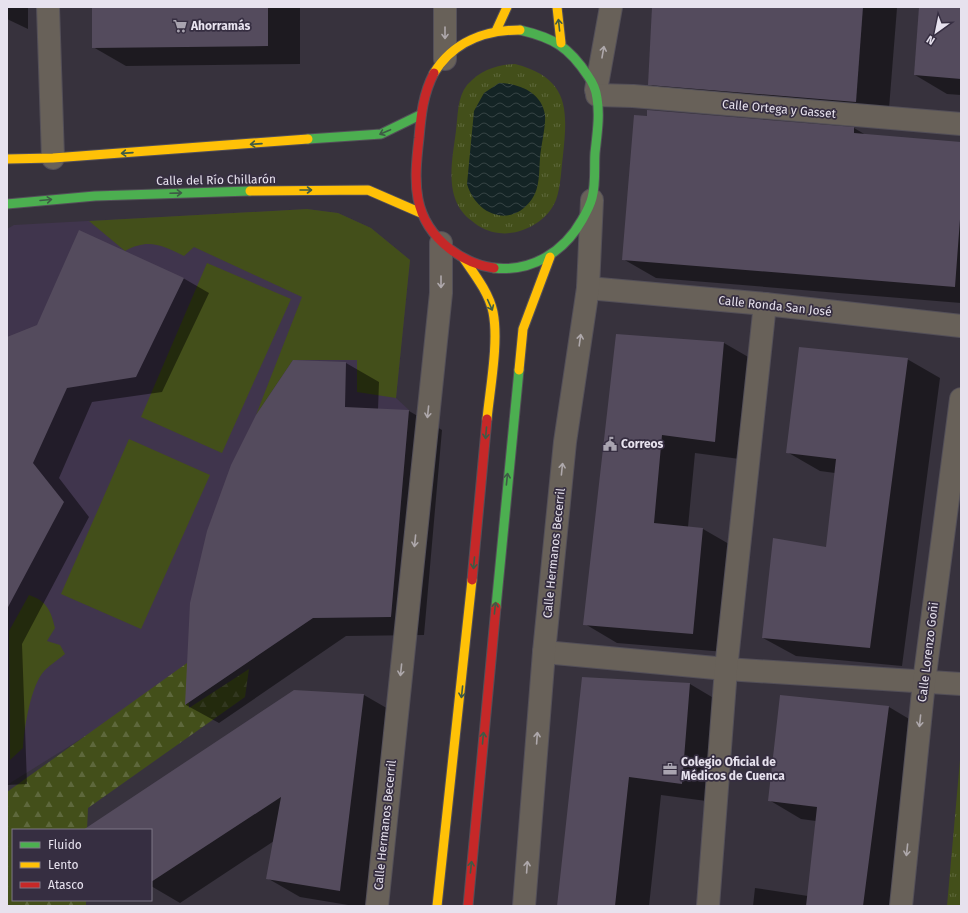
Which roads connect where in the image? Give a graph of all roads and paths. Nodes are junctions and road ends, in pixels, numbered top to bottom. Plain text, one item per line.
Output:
1 (48, 7) edge
2 (445, 7) edge
3 (507, 7) edge
4 (557, 7) edge
5 (611, 7) edge
6 (496, 31) junction
7 (561, 43) junction
8 (445, 58) junction
9 (596, 93) junction
10 (420, 115) junction
11 (961, 124) edge
12 (53, 158) junction
13 (7, 159) edge
14 (592, 200) junction
15 (7, 204) edge
16 (420, 213) junction
17 (441, 244) junction
18 (550, 257) junction
19 (464, 258) junction
20 (588, 288) junction
21 (765, 304) junction
22 (961, 326) edge
23 (961, 399) edge
24 (544, 652) junction
25 (726, 669) junction
26 (924, 682) junction
27 (961, 684) edge
28 (377, 906) edge
29 (437, 906) edge
30 (468, 906) edge
31 (524, 906) edge
32 (708, 906) edge
33 (901, 906) edge

1 - 12 street
2 -> 8 street
3 - 6 main road
7 -> 4 main road
9 -> 5 street
6 - 7 main road
6 - 8 main road
7 - 9 main road
8 - 10 main road
9 - 11 street, Calle Ortega y Gasset
9 - 14 main road
10 -> 12 main road
10 - 16 main road
12 - 13 main road
14 - 18 main road
14 - 20 street, Calle Hermanos Becerril
15 -> 16 main road, Calle del Río Chillarón
16 - 17 main road
17 - 19 main road
17 -> 28 street, Calle Hermanos Becerril
18 - 19 main road
30 -> 18 main road
19 -> 29 main road
20 - 21 street, Calle Ronda San José
24 -> 20 street, Calle Hermanos Becerril
21 - 22 street, Calle Ronda San José
21 - 25 street
23 - 26 street, Calle Lorenzo Goñi
24 - 25 street
31 -> 24 street, Calle Hermanos Becerril
25 - 26 street
25 - 32 street
26 - 27 street
26 -> 33 street, Calle Lorenzo Goñi

